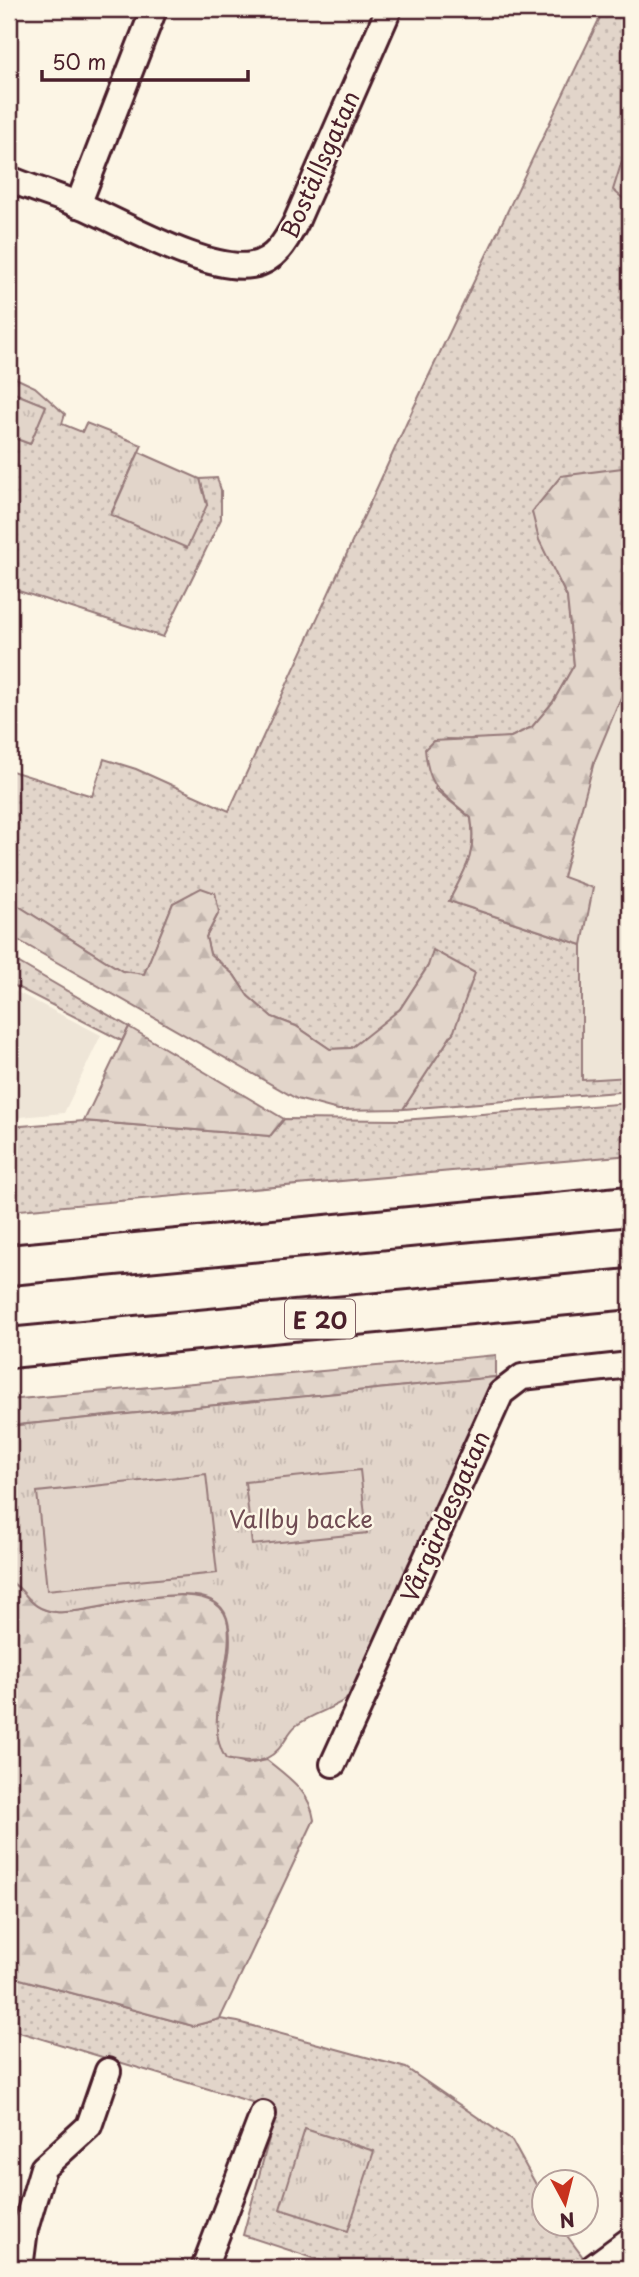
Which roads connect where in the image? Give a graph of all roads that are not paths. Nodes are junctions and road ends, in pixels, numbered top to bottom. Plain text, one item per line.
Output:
1 (155, 9) edge
2 (389, 9) edge
3 (9, 179) edge
4 (78, 205) junction
5 (630, 1206) edge
6 (9, 1265) edge
7 (630, 1289) edge
8 (9, 1348) edge
9 (630, 1364) edge
10 (333, 1764) dead end
11 (108, 2071) dead end
12 (263, 2114) dead end
13 (630, 2239) edge
14 (20, 2268) edge
15 (204, 2268) edge
16 (592, 2268) edge

1 - 4 street
2 - 4 street, Boställsgatan
3 - 4 street, Boställsgatan
5 - 6 highway
7 - 8 highway, E 20
9 - 10 street, Vårgärdesgatan
11 - 14 street
12 - 15 street
13 - 16 street

